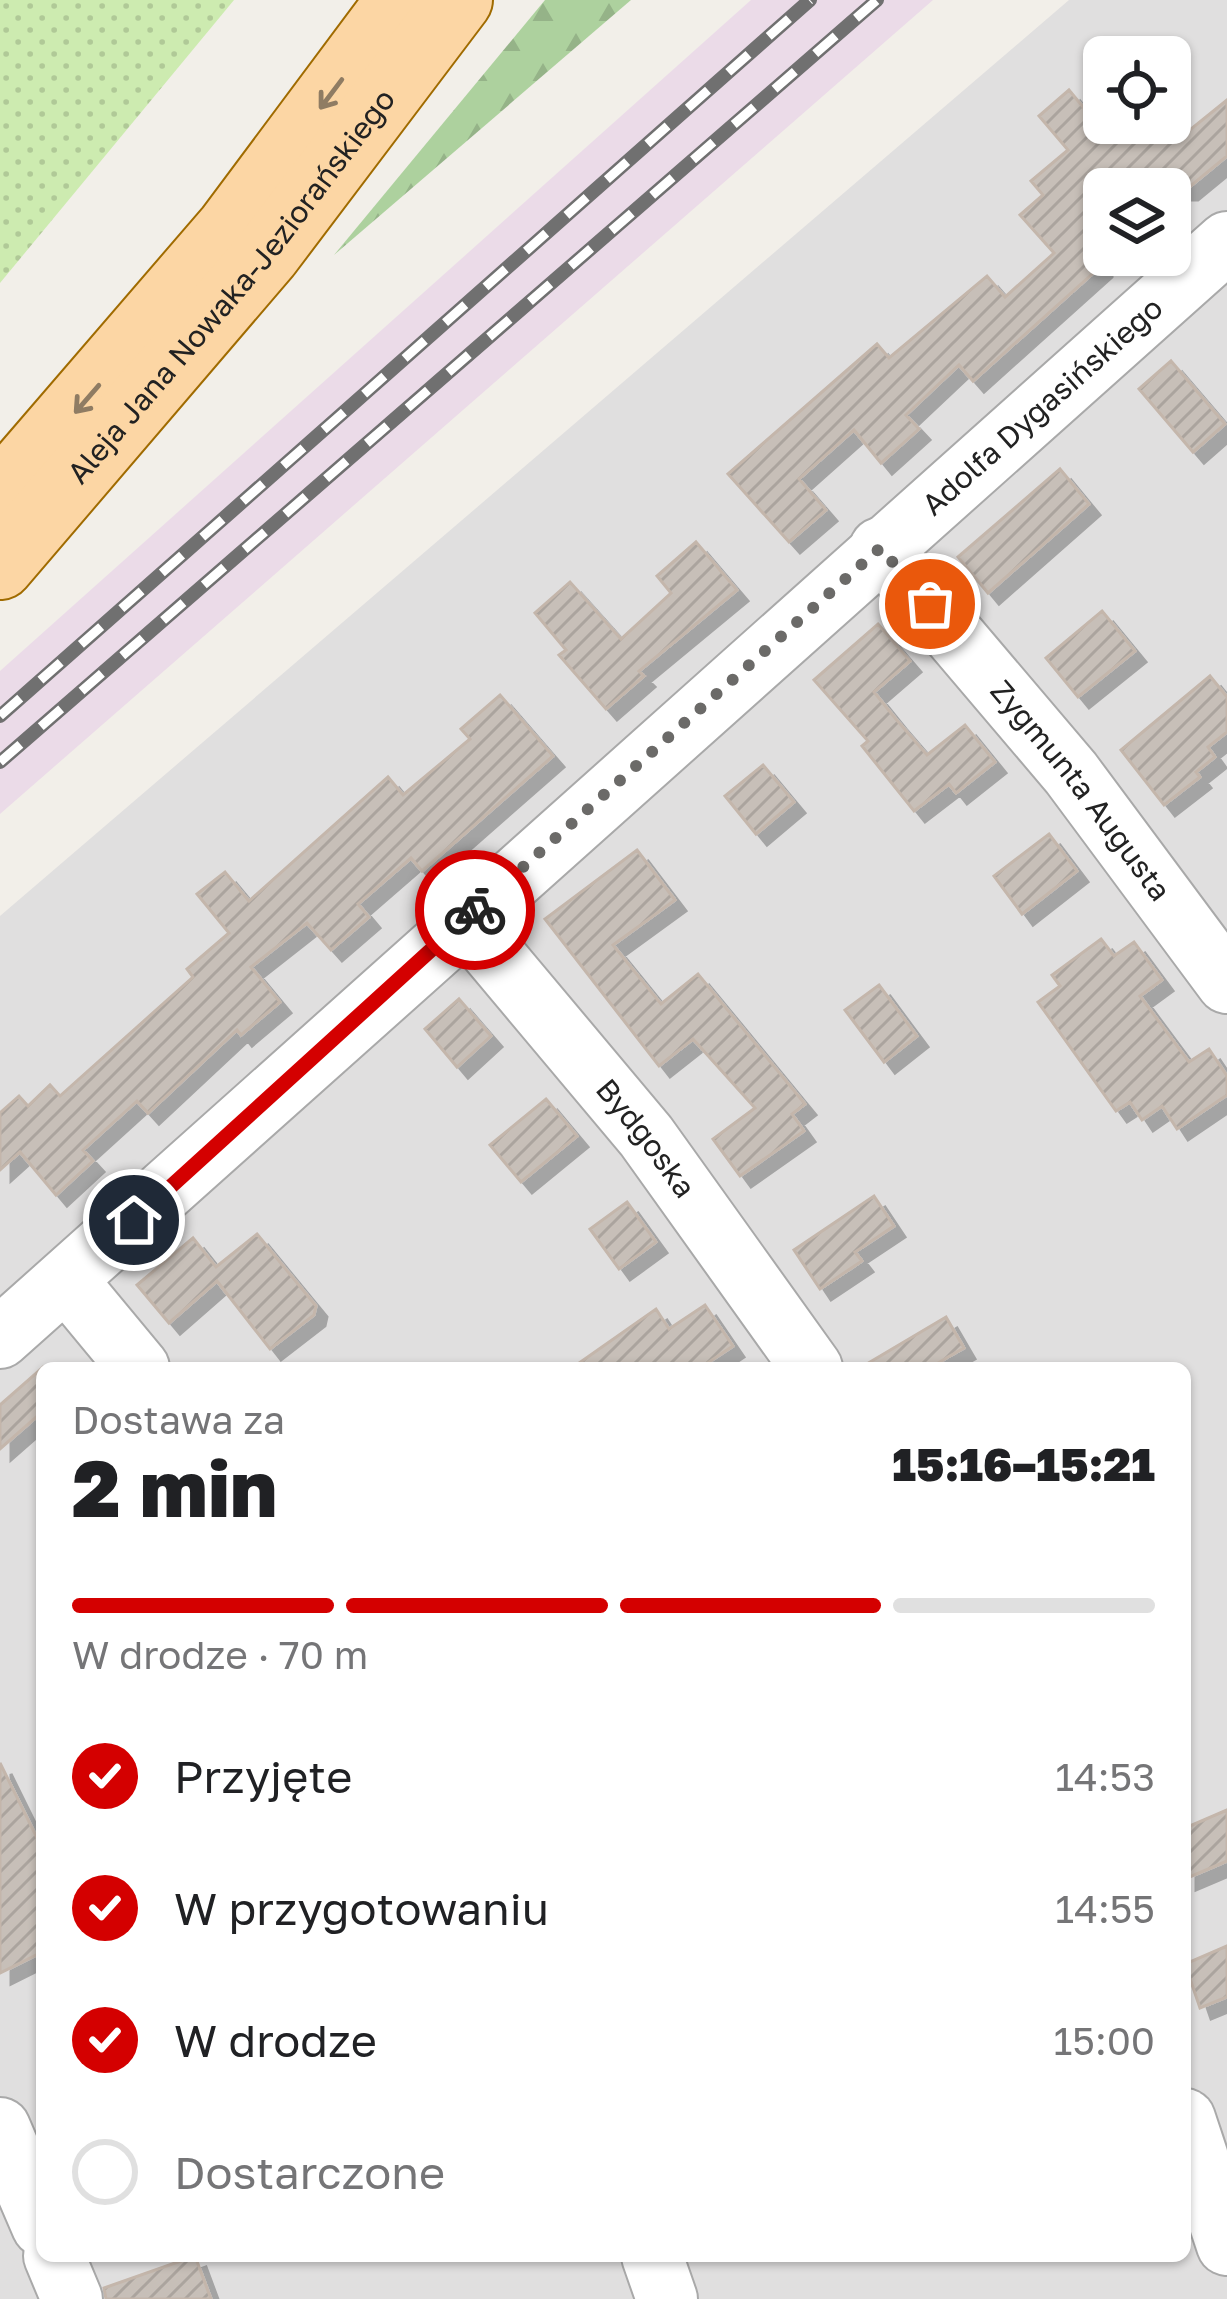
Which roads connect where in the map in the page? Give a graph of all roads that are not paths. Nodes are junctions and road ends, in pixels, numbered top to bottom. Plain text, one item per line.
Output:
1 (400, 0) edge
2 (459, 0) edge
3 (1227, 242) edge
4 (0, 495) edge
5 (880, 548) junction
6 (0, 566) edge
7 (464, 919) junction
8 (1227, 983) edge
9 (67, 1281) junction
10 (0, 1338) edge
11 (135, 1362) edge
12 (808, 1362) edge
13 (0, 2128) edge
14 (1191, 2137) edge
15 (36, 2212) edge
16 (1227, 2245) edge
17 (57, 2262) edge
18 (654, 2262) edge
19 (72, 2299) edge
20 (667, 2299) edge

1 -> 4 main road, Aleja Jana Nowaka-Jeziorańskiego
2 - 6 main road, Aleja Jana Nowaka-Jeziorańskiego
3 - 5 street, Adolfa Dygasińskiego
5 - 7 street, Adolfa Dygasińskiego
5 - 8 street, Zygmunta Augusta
7 - 9 street, Adolfa Dygasińskiego
7 - 12 street, Bydgoska
9 - 10 street, Adolfa Dygasińskiego
9 - 11 street
13 - 15 street
14 - 16 street
17 - 19 street
18 - 20 street

